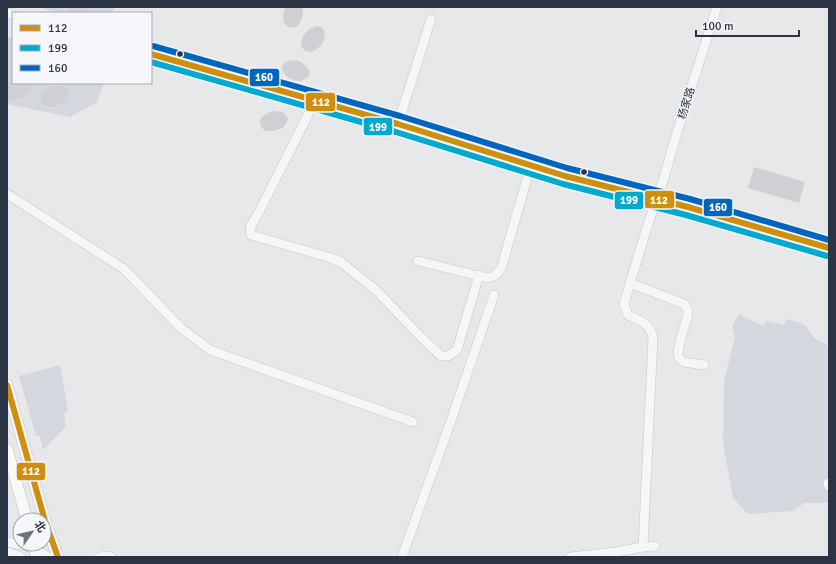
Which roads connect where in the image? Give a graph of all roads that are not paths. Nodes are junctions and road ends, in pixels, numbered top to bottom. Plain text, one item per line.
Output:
1 (717, 7) edge
2 (431, 19) dead end
3 (152, 54) edge
4 (315, 101) junction
5 (398, 124) junction
6 (531, 165) junction
7 (7, 194) edge
8 (657, 199) junction
9 (829, 248) edge
10 (418, 261) dead end
11 (479, 276) junction
12 (630, 283) junction
13 (494, 295) dead end
14 (704, 365) dead end
15 (7, 386) edge
16 (413, 422) dead end
17 (7, 449) edge
18 (24, 512) edge
19 (655, 546) dead end
20 (643, 547) junction
21 (7, 552) edge
22 (39, 552) edge
23 (617, 555) edge
24 (22, 557) edge
25 (48, 557) edge
26 (58, 557) edge
27 (100, 557) edge
28 (111, 557) edge
29 (402, 557) edge
30 (570, 557) edge

1 - 8 street, 杨家路
2 - 5 street
3 - 4 street
4 - 5 street
4 - 11 street
5 - 6 street
6 - 8 street
6 - 11 street
7 - 16 street
8 - 9 street
8 - 12 street, 杨家路
10 - 11 street
12 - 14 street
12 - 20 street, 杨家路
13 - 29 street
15 - 26 main road
17 - 18 main road
19 - 20 street
20 - 23 street
21 - 24 street
22 - 25 street
23 - 30 street
27 - 28 street

